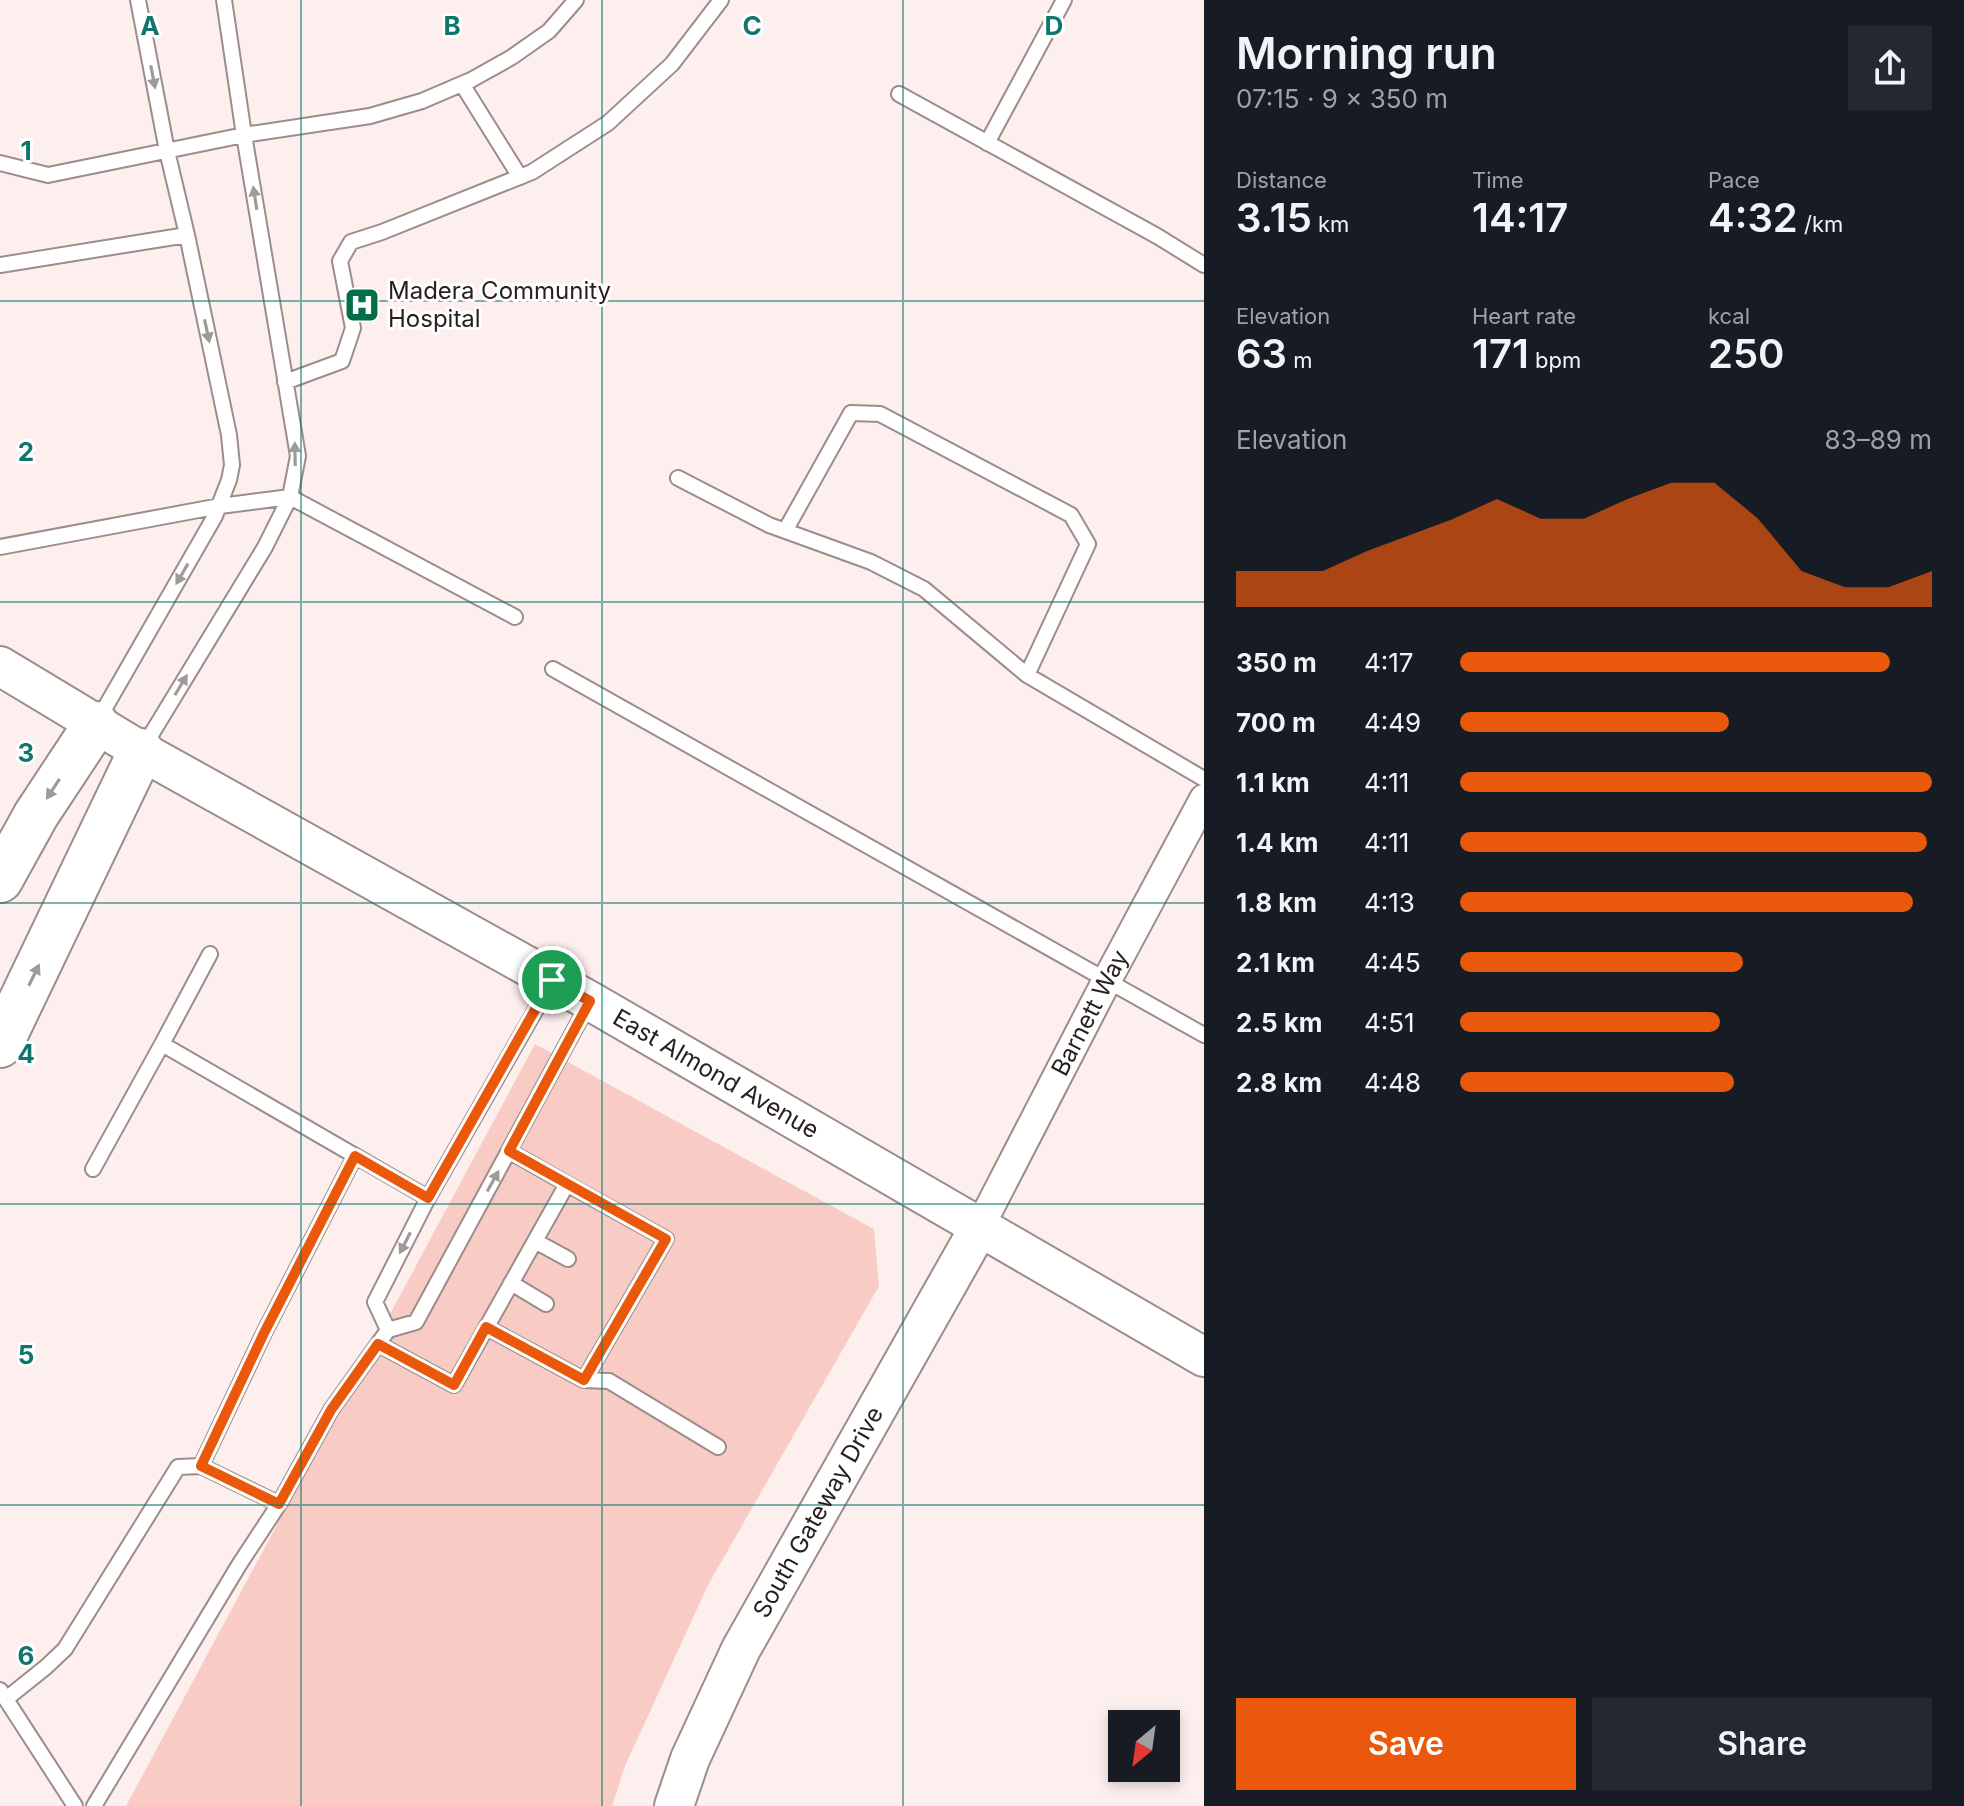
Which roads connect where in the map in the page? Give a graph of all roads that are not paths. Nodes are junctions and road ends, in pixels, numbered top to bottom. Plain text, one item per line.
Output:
1 (138, 0) edge
2 (224, 0) edge
3 (576, 0) edge
4 (721, 0) edge
5 (1064, 0) edge
6 (462, 84) junction
7 (899, 94) dead end
8 (244, 135) junction
9 (987, 143) junction
10 (167, 151) junction
11 (0, 163) edge
12 (520, 177) junction
13 (187, 235) junction
14 (0, 265) edge
15 (1204, 265) edge
16 (285, 382) junction
17 (678, 478) dead end
18 (290, 497) junction
19 (220, 506) junction
20 (785, 531) junction
21 (0, 547) edge
22 (515, 617) dead end
23 (0, 666) edge
24 (553, 669) dead end
25 (1027, 675) junction
26 (96, 724) junction
27 (141, 751) junction
28 (1204, 779) edge
29 (1204, 799) edge
30 (0, 880) edge
31 (210, 954) dead end
32 (552, 980) junction
33 (1107, 980) junction
34 (590, 1001) junction
35 (1204, 1035) edge
36 (162, 1044) junction
37 (0, 1045) edge
38 (509, 1151) junction
39 (355, 1156) junction
40 (93, 1169) dead end
41 (567, 1184) junction
42 (428, 1198) junction
43 (979, 1228) junction
44 (535, 1241) junction
45 (568, 1259) dead end
46 (511, 1283) junction
47 (546, 1304) dead end
48 (486, 1327) junction
49 (388, 1330) junction
50 (595, 1330) dead end
51 (609, 1338) junction
52 (378, 1344) junction
53 (1204, 1357) edge
54 (584, 1380) junction
55 (718, 1447) dead end
56 (201, 1466) junction
57 (279, 1504) junction
58 (3, 1694) edge
59 (75, 1806) edge
60 (94, 1806) edge
61 (674, 1806) edge

1 -> 10 lane
2 - 8 lane
3 - 6 lane
4 - 12 lane
5 - 9 lane
6 - 8 lane
6 - 12 lane
7 - 9 lane
8 - 10 lane
16 -> 8 lane
9 - 15 lane
10 - 11 lane
10 - 13 lane
12 - 16 lane
13 - 14 lane
13 -> 19 lane
18 -> 16 lane
17 - 20 lane
18 - 19 lane
18 - 22 lane
27 -> 18 lane
19 - 21 lane
19 -> 26 lane
20 - 25 lane
20 - 25 lane
23 - 26 main road, East Almond Avenue
24 - 33 lane
25 - 28 lane
26 - 27 main road, East Almond Avenue
26 -> 30 highway
27 - 32 main road, East Almond Avenue
37 -> 27 highway
29 - 33 street, Barnett Way
31 - 36 lane
32 - 34 main road, East Almond Avenue
32 - 42 lane
33 - 35 lane
33 - 43 street, Barnett Way
34 - 38 lane
34 - 43 main road, East Almond Avenue
36 - 39 lane
36 - 40 lane
38 - 41 lane
49 -> 38 lane
39 - 42 lane
39 - 56 lane
41 - 44 lane
41 - 51 lane
42 -> 49 lane
43 - 53 main road, East Almond Avenue
43 - 61 main road, South Gateway Drive
44 - 45 lane
44 - 46 lane
46 - 47 lane
46 - 48 lane
48 - 52 lane
48 - 54 lane
49 - 52 lane
50 - 51 lane
51 - 54 lane
52 - 57 lane
54 - 55 lane
56 - 57 lane
56 - 58 lane
57 - 60 lane
58 - 59 lane

